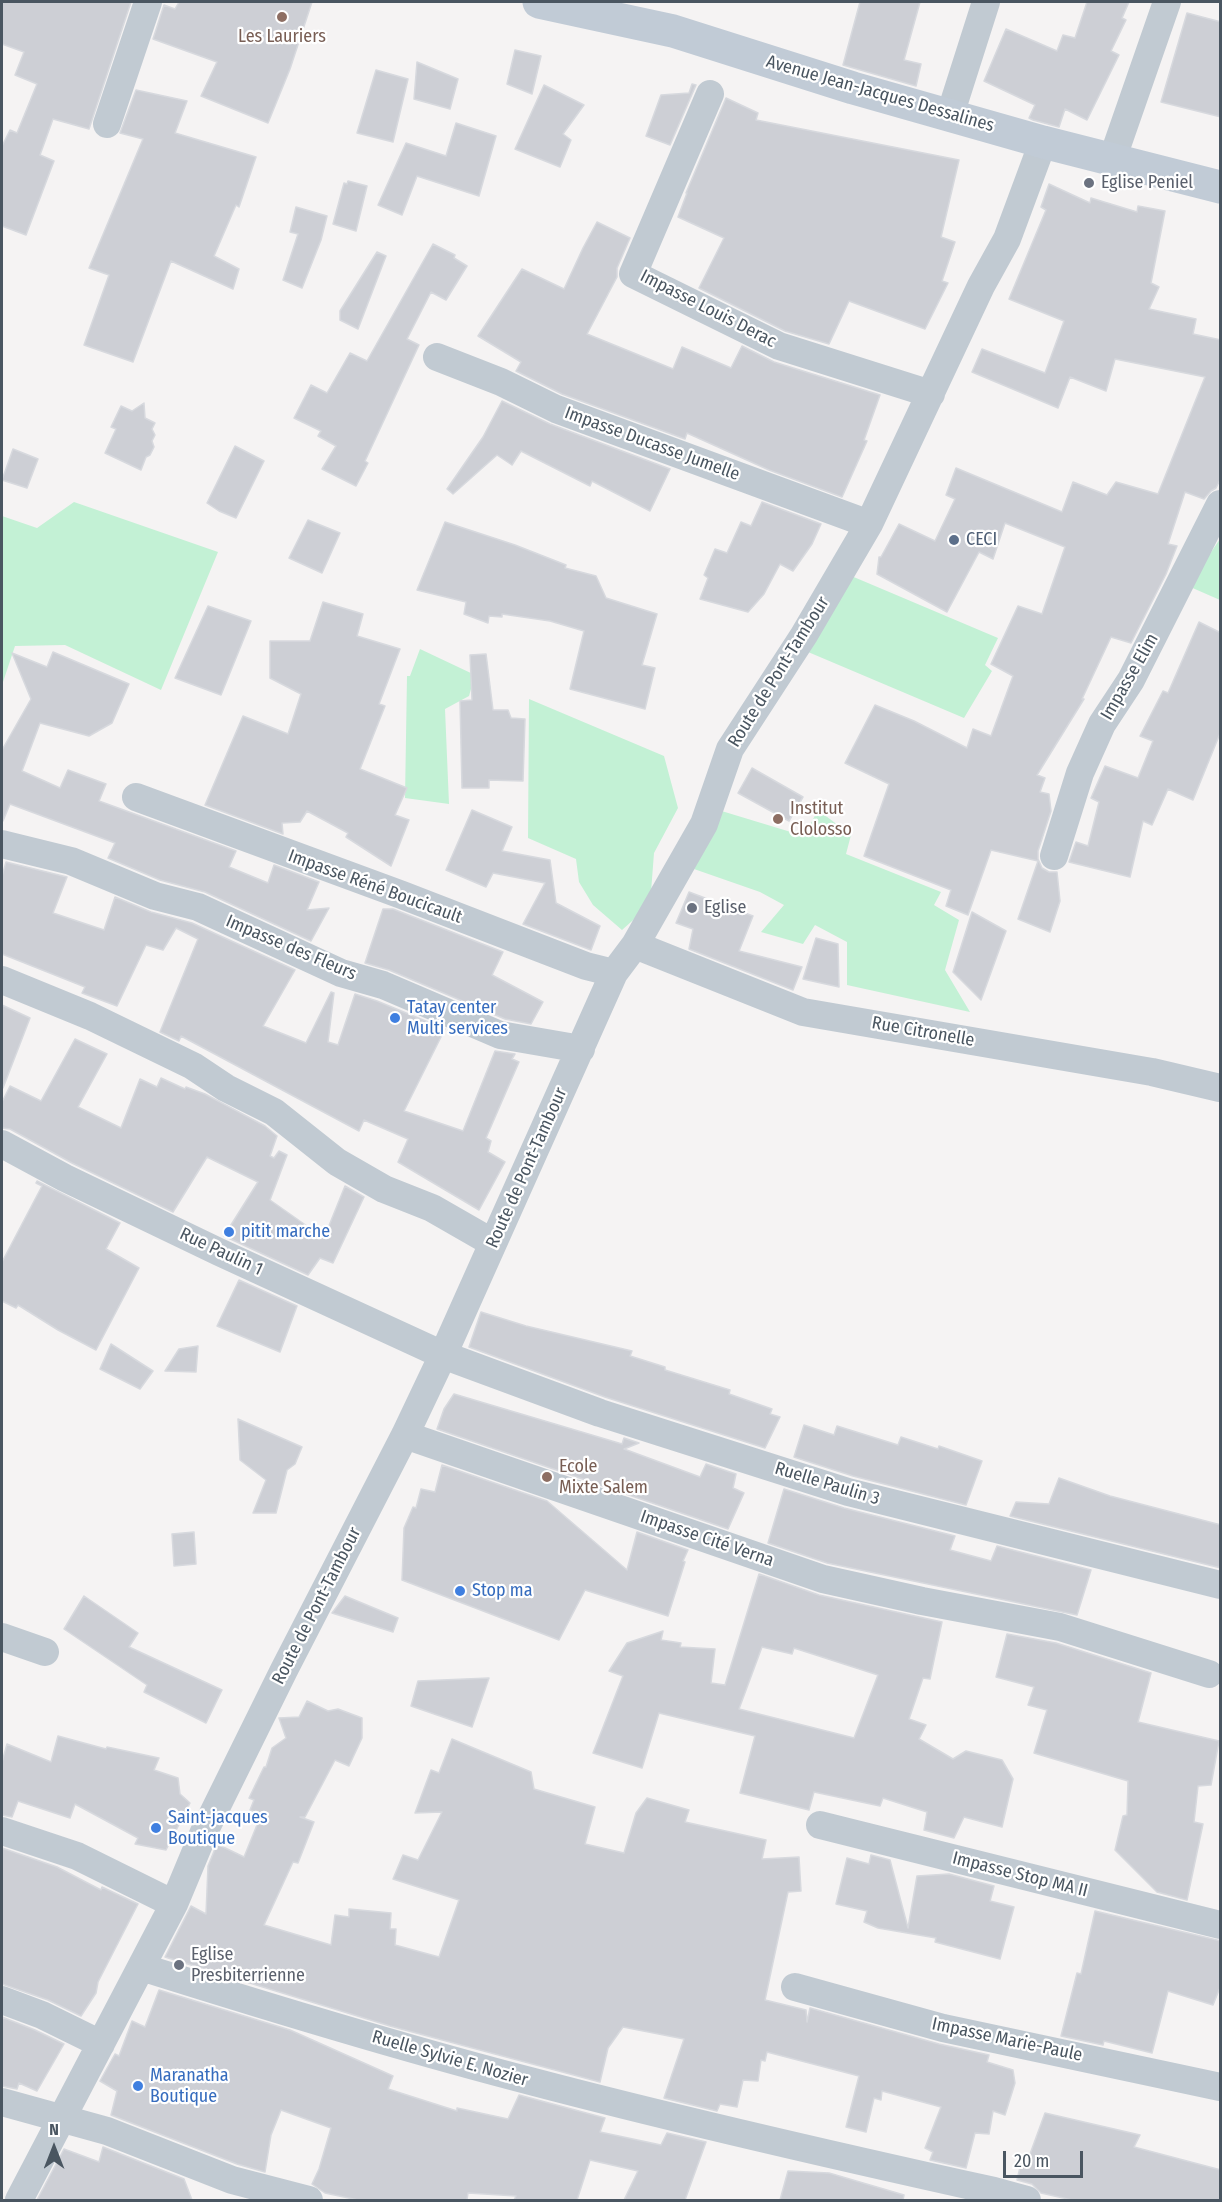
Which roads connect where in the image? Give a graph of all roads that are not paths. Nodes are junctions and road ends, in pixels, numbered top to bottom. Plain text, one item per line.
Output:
1 (148, 2) edge
2 (539, 2) edge
3 (986, 2) edge
4 (1167, 2) edge
5 (710, 94) dead end
6 (950, 116) junction
7 (107, 124) dead end
8 (1043, 142) junction
9 (1112, 160) junction
10 (1221, 187) edge
11 (437, 357) dead end
12 (931, 394) junction
13 (1221, 504) edge
14 (869, 524) junction
15 (136, 798) dead end
16 (2, 844) edge
17 (1054, 856) dead end
18 (635, 945) junction
19 (614, 973) junction
20 (2, 980) edge
21 (581, 1049) junction
22 (1221, 1088) edge
23 (2, 1144) edge
24 (493, 1243) junction
25 (443, 1355) junction
26 (405, 1435) junction
27 (1221, 1585) edge
28 (2, 1637) edge
29 (45, 1653) dead end
30 (1209, 1674) dead end
31 (820, 1826) dead end
32 (2, 1831) edge
33 (174, 1904) junction
34 (1221, 1925) edge
35 (141, 1967) junction
36 (795, 1987) dead end
37 (2, 2000) edge
38 (101, 2044) junction
39 (1221, 2087) edge
40 (2, 2102) edge
41 (62, 2118) junction
42 (19, 2200) edge
43 (309, 2200) edge
44 (1027, 2200) edge

1 - 7 street
2 - 6 street, Avenue Jean-Jacques Dessalines
3 - 6 street
4 - 9 street
5 - 12 street, Impasse Louis Derac
6 - 8 street, Avenue Jean-Jacques Dessalines
8 - 9 street, Avenue Jean-Jacques Dessalines
8 - 12 street, Route de Pont-Tambour
9 - 10 street, Avenue Jean-Jacques Dessalines
11 - 14 street, Impasse Ducasse Jumelle
12 - 14 street, Route de Pont-Tambour
13 - 17 street, Impasse Elim
14 - 18 street, Route de Pont-Tambour
15 - 19 street, Impasse Réné Boucicault
16 - 21 street, Impasse des Fleurs
18 - 19 street, Route de Pont-Tambour
18 - 22 street, Rue Citronelle
19 - 21 street, Route de Pont-Tambour
20 - 24 street
21 - 24 street, Route de Pont-Tambour
23 - 25 street, Rue Paulin 1
24 - 25 street, Route de Pont-Tambour
25 - 26 street, Route de Pont-Tambour
25 - 27 street, Ruelle Paulin 3
26 - 30 street, Impasse Cité Verna
26 - 33 street, Route de Pont-Tambour
28 - 29 street
31 - 34 street, Impasse Stop MA II
32 - 33 street
33 - 35 street, Route de Pont-Tambour
35 - 38 street, Route de Pont-Tambour
35 - 44 street, Ruelle Sylvie E. Nozier
36 - 39 street, Impasse Marie-Paule
37 - 38 street
38 - 41 street, Route de Pont-Tambour
40 - 41 street
41 - 42 street, Route de Pont-Tambour
41 - 43 street

